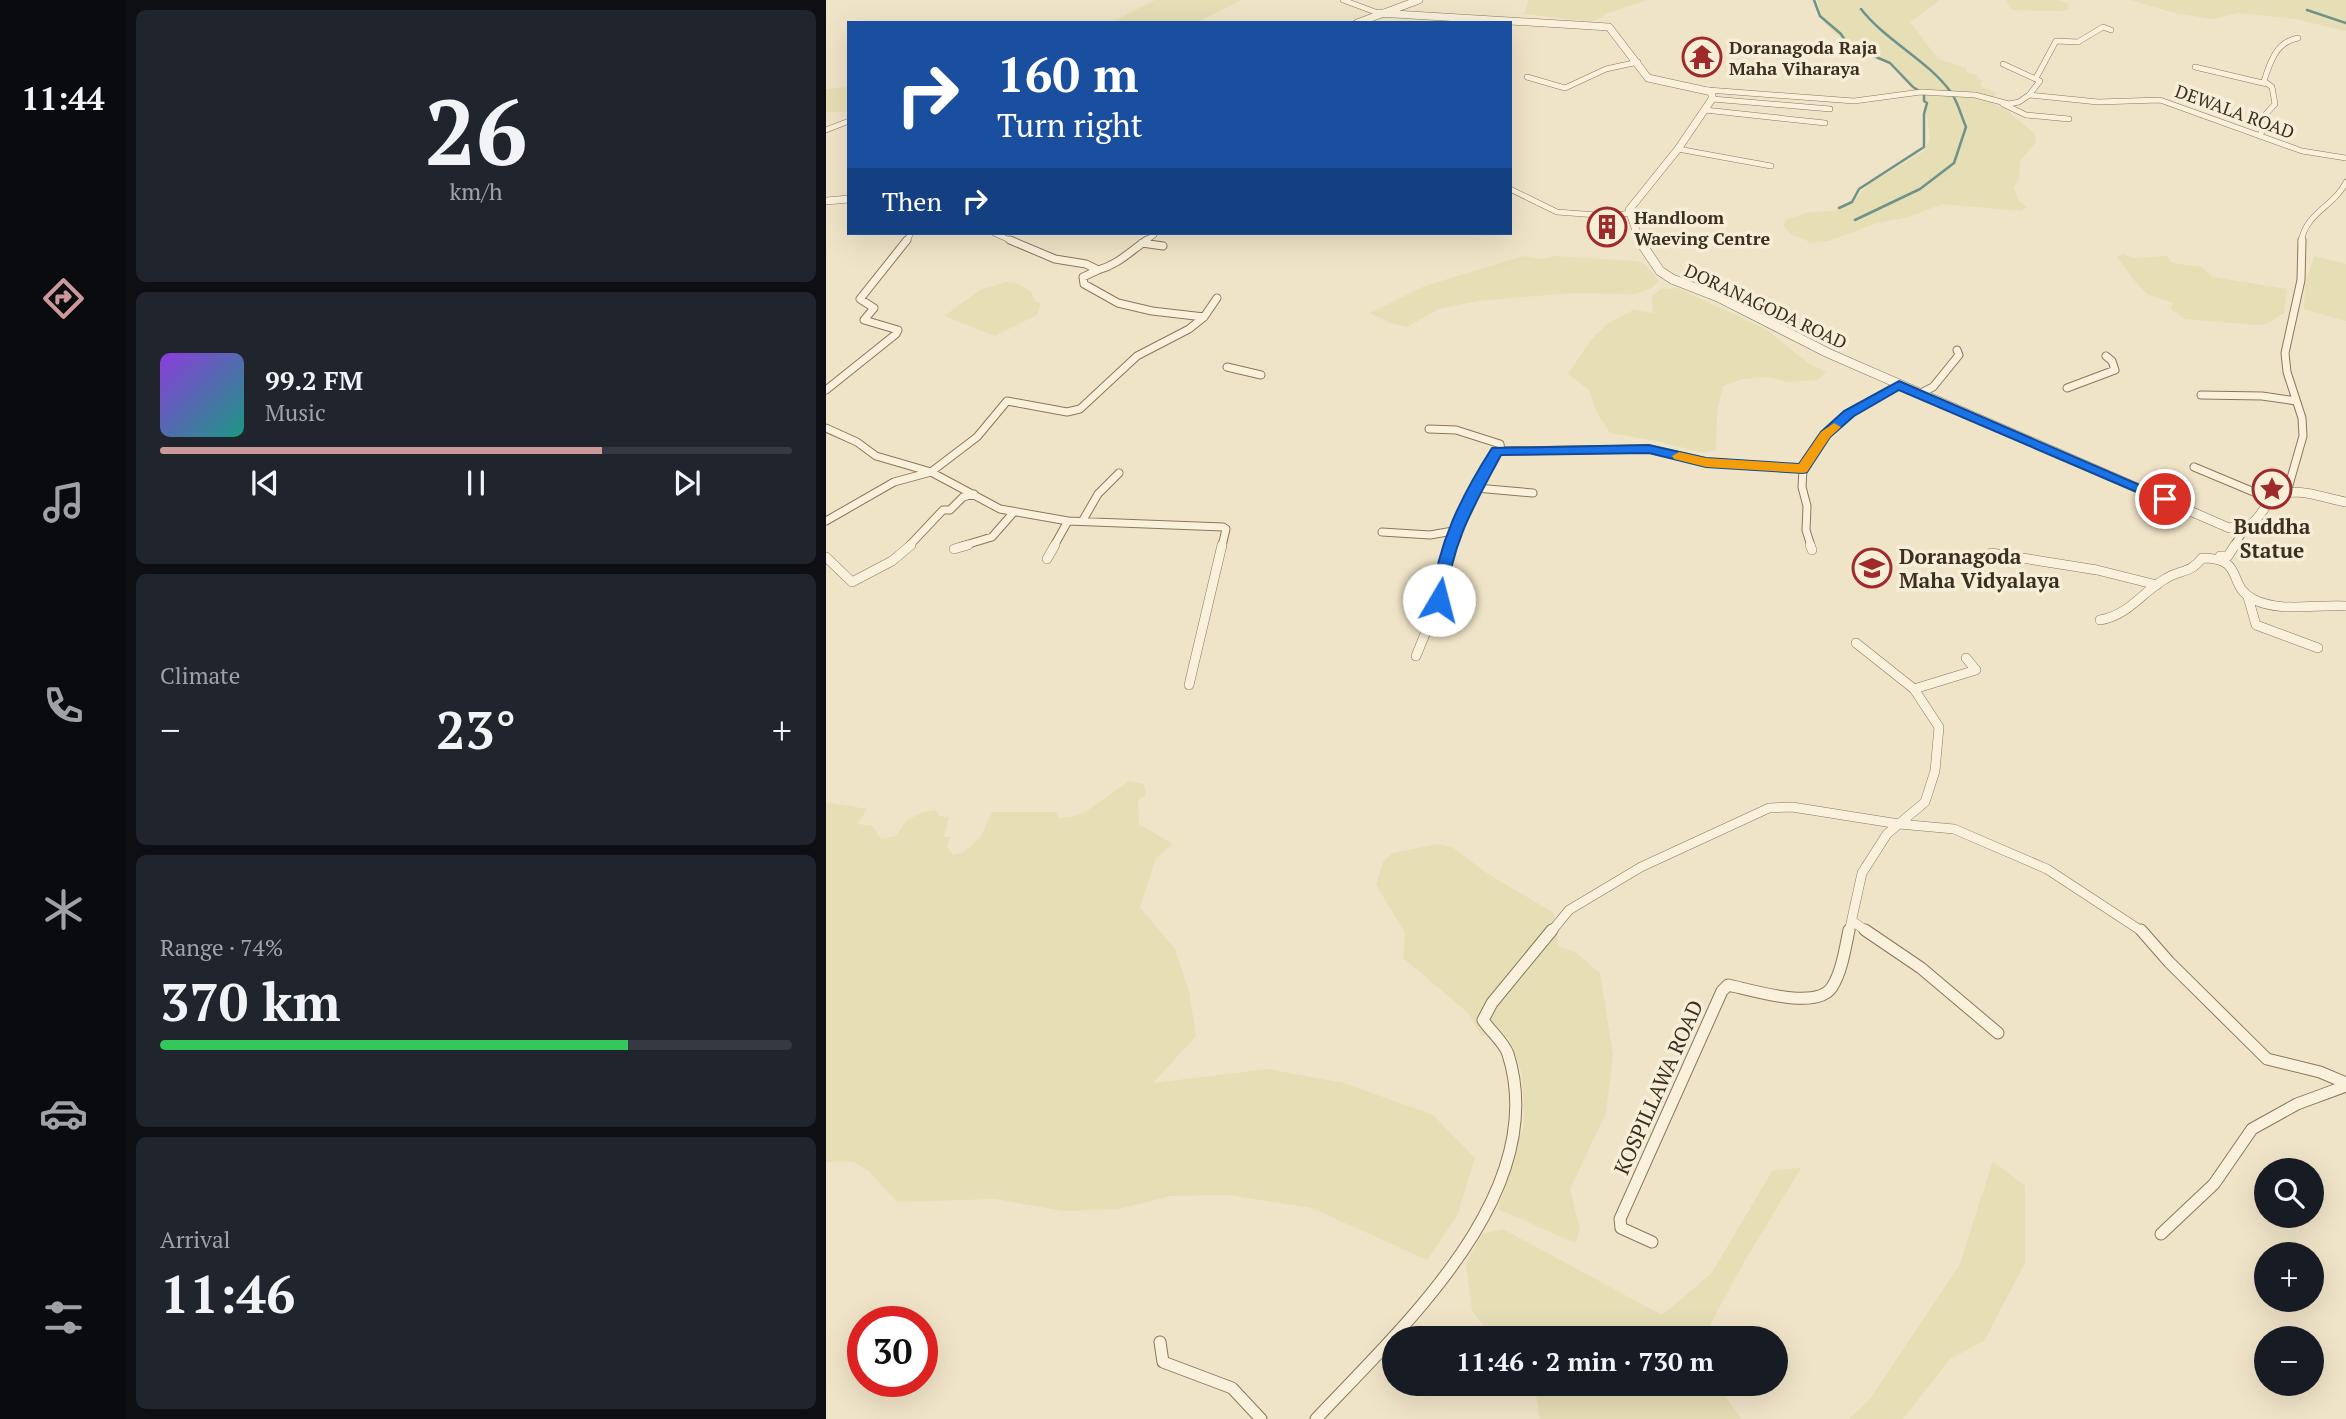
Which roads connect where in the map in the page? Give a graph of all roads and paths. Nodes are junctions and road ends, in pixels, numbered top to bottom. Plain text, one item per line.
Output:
1 (1343, 0) edge
2 (1419, 0) edge
3 (1378, 13) junction
4 (1517, 19) junction
5 (1469, 20) edge
6 (1361, 21) edge
7 (1512, 24) edge
8 (2111, 30) dead end
9 (2298, 38) dead end
10 (1639, 62) junction
11 (2003, 64) dead end
12 (2195, 66) dead end
13 (1527, 77) dead end
14 (2036, 78) junction
15 (2267, 85) junction
16 (1708, 90) junction
17 (2029, 95) junction
18 (1712, 99) junction
19 (2003, 103) junction
20 (1830, 109) dead end
21 (1706, 110) junction
22 (2069, 120) dead end
23 (847, 122) edge
24 (1825, 123) dead end
25 (826, 130) edge
26 (2259, 136) junction
27 (1678, 149) junction
28 (2346, 158) edge
29 (1771, 166) dead end
30 (2345, 186) edge
31 (1512, 189) edge
32 (847, 199) edge
33 (826, 201) edge
34 (1630, 213) junction
35 (910, 235) edge
36 (999, 235) edge
37 (1154, 235) dead end
38 (1140, 243) junction
39 (1163, 246) dead end
40 (1098, 270) junction
41 (1217, 298) dead end
42 (1204, 317) junction
43 (1957, 350) dead end
44 (2106, 356) dead end
45 (1227, 367) dead end
46 (1261, 375) dead end
47 (1899, 385) junction
48 (2067, 388) dead end
49 (826, 390) edge
50 (1919, 394) junction
51 (2201, 395) dead end
52 (2296, 401) junction
53 (826, 428) edge
54 (1429, 429) dead end
55 (1501, 450) junction
56 (2194, 467) dead end
57 (1803, 469) junction
58 (931, 472) junction
59 (1119, 473) dead end
60 (1476, 488) junction
61 (2287, 492) junction
62 (1533, 493) dead end
63 (974, 494) junction
64 (2273, 500) junction
65 (2346, 502) edge
66 (1013, 513) junction
67 (1083, 520) junction
68 (1068, 521) junction
69 (826, 522) edge
70 (2245, 528) junction
71 (1453, 531) junction
72 (1382, 533) dead end
73 (954, 549) dead end
74 (1812, 550) dead end
75 (1991, 553) dead end
76 (2213, 556) junction
77 (826, 557) edge
78 (1047, 559) dead end
79 (2157, 586) junction
80 (2248, 597) junction
81 (2346, 607) edge
82 (2100, 620) dead end
83 (1856, 643) dead end
84 (2318, 648) dead end
85 (1416, 656) dead end
86 (1966, 657) dead end
87 (1189, 685) dead end
88 (1914, 689) junction
89 (1899, 824) junction
90 (1852, 921) junction
91 (1998, 1032) dead end
92 (2346, 1084) edge
93 (2161, 1234) dead end
94 (1652, 1242) dead end
95 (1160, 1342) dead end
96 (1261, 1419) edge
97 (1316, 1419) edge

1 - 3 street
2 - 3 street
3 - 5 street
3 - 6 street
4 - 5 street
4 - 7 street
4 - 10 street
8 - 14 street
9 - 15 street
10 - 13 street
10 - 16 street
11 - 14 street
12 - 15 street
14 - 17 street
15 - 26 street
16 - 18 street
16 - 19 street
17 - 19 street
17 - 26 street, DEWALA ROAD
18 - 20 street
18 - 21 street
19 - 22 street
21 - 24 street
21 - 27 street
23 - 25 street
26 - 28 street, DEWALA ROAD
27 - 29 street
27 - 34 street
30 - 52 street
31 - 34 street
32 - 33 street
34 - 47 street, DORANAGODA ROAD
35 - 49 street
36 - 40 street
37 - 38 street
38 - 39 street
38 - 40 street
40 - 42 street
41 - 42 street
42 - 58 street
43 - 50 street
44 - 48 street
45 - 46 street
47 - 50 street, DORANAGODA ROAD
47 - 57 street
50 - 70 street, DORANAGODA ROAD
51 - 52 street
52 - 61 street
53 - 58 street
54 - 55 street
55 - 57 street
55 - 60 street
56 - 64 street
57 - 74 street
58 - 63 street
58 - 69 street
59 - 67 street
60 - 62 street
60 - 71 street
61 - 64 street
61 - 65 street
63 - 66 street
63 - 77 street
64 - 70 street
66 - 68 street
66 - 73 street
67 - 68 street
67 - 87 street
68 - 78 street
70 - 76 street
71 - 72 street
71 - 85 street
75 - 79 street
76 - 79 street
76 - 80 street
79 - 82 street
80 - 81 street
80 - 84 street
83 - 88 street, KOSPILLAWA ROAD
86 - 88 street
88 - 89 street, KOSPILLAWA ROAD
89 - 90 street, KOSPILLAWA ROAD
89 - 92 street
89 - 97 street
90 - 91 street
90 - 94 street, KOSPILLAWA ROAD
92 - 93 street
95 - 96 street

